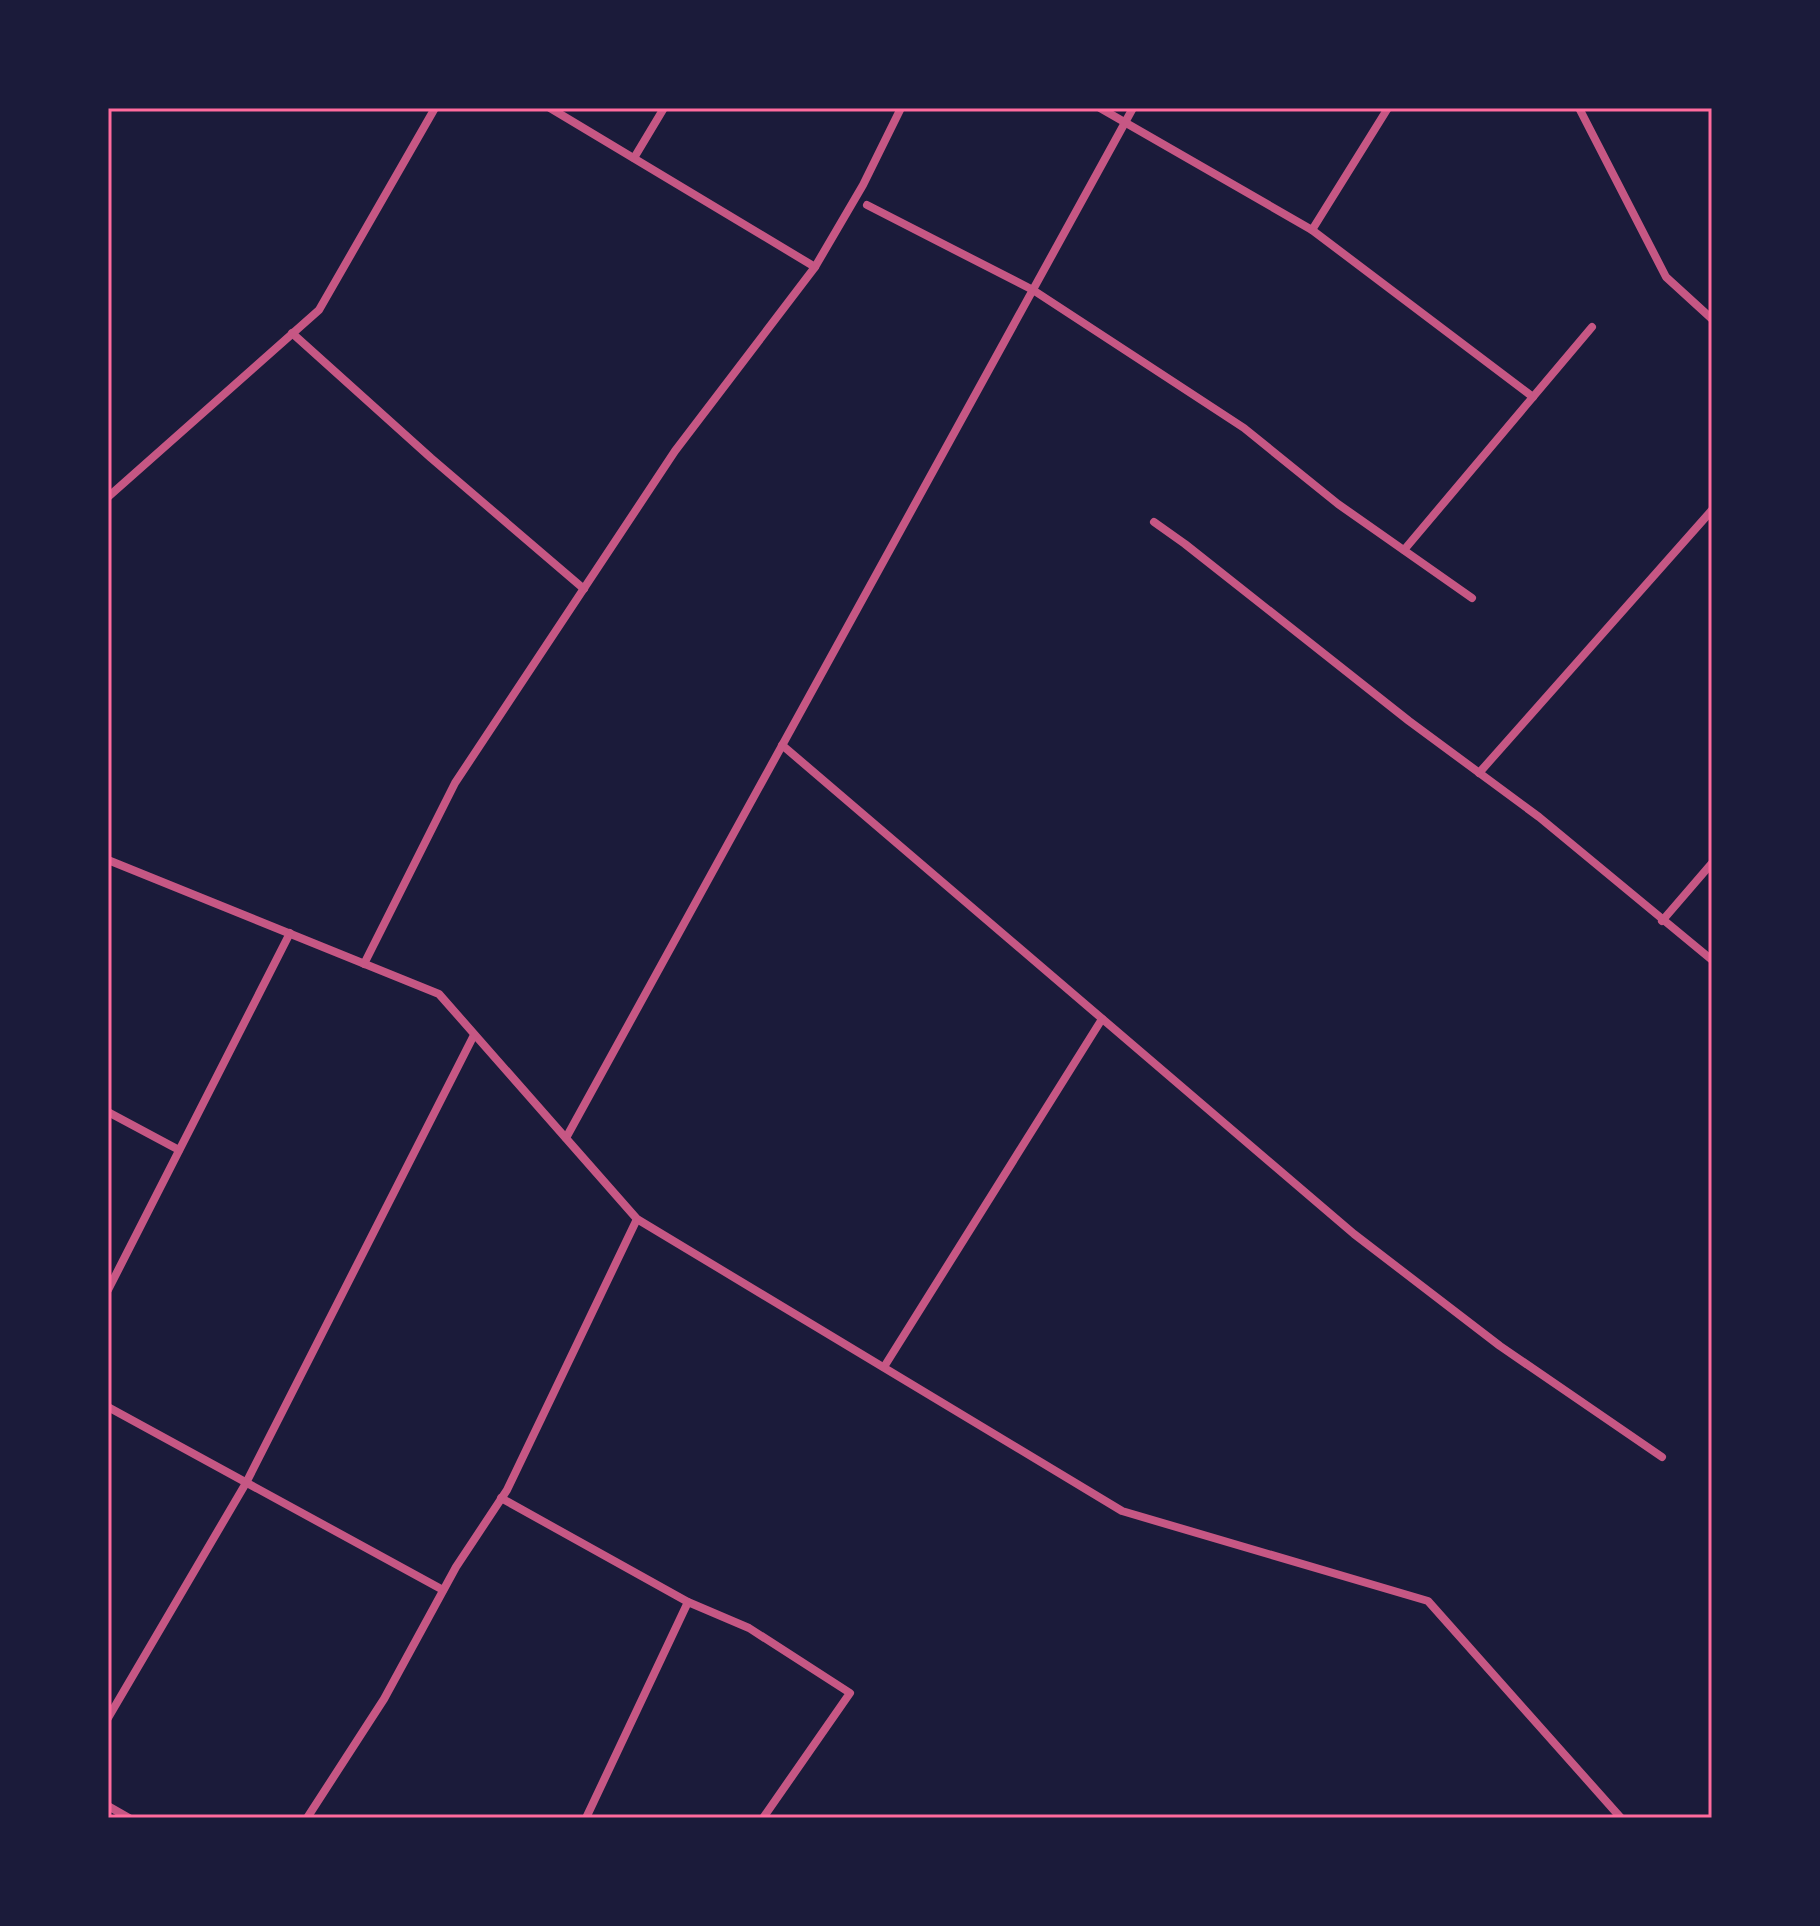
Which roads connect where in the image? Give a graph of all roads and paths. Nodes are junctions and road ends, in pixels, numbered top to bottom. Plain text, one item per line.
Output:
1 (435, 108) edge
2 (550, 108) edge
3 (664, 108) edge
4 (901, 108) edge
5 (1100, 108) edge
6 (1133, 108) edge
7 (1388, 108) edge
8 (1579, 108) edge
9 (1125, 122) junction
10 (634, 158) junction
11 (867, 205) dead end
12 (1312, 230) junction
13 (815, 267) junction
14 (1033, 290) junction
15 (1712, 319) edge
16 (1592, 327) dead end
17 (292, 333) junction
18 (1533, 397) junction
19 (108, 497) edge
20 (1712, 510) edge
21 (1154, 522) dead end
22 (1404, 550) junction
23 (584, 589) junction
24 (1472, 598) dead end
25 (782, 745) junction
26 (1479, 773) junction
27 (108, 861) edge
28 (1712, 863) edge
29 (1662, 921) junction
30 (290, 933) junction
31 (1712, 960) edge
32 (364, 964) junction
33 (1102, 1019) junction
34 (474, 1035) junction
35 (108, 1112) edge
36 (566, 1138) junction
37 (179, 1150) junction
38 (637, 1219) junction
39 (108, 1290) edge
40 (884, 1367) junction
41 (108, 1407) edge
42 (1662, 1457) dead end
43 (246, 1483) junction
44 (501, 1498) junction
45 (443, 1590) junction
46 (688, 1602) junction
47 (108, 1718) edge
48 (108, 1806) edge
49 (129, 1818) edge
50 (307, 1818) edge
51 (586, 1818) edge
52 (763, 1818) edge
53 (1621, 1818) edge

1 - 17 street
2 - 10 street
3 - 10 street
4 - 13 street
5 - 9 street
6 - 9 street
7 - 12 street
8 - 15 street
9 - 12 street
9 - 14 street
10 - 13 street
11 - 14 street
12 - 18 street
13 - 23 street
14 - 22 street
14 - 25 street
16 - 18 street
17 - 19 street
17 - 23 street
18 - 22 street
20 - 26 street
21 - 26 street
22 - 24 street
23 - 32 street
25 - 33 street
25 - 36 street
26 - 29 street
27 - 30 street
28 - 29 street
29 - 31 street
30 - 32 street
30 - 37 street
32 - 34 street
33 - 40 street
33 - 42 street
34 - 36 street
34 - 43 street
35 - 37 street
36 - 38 street
37 - 39 street
38 - 40 street
38 - 44 street
40 - 53 street
41 - 43 street
43 - 45 street
43 - 47 street
44 - 45 street
44 - 46 street
45 - 50 street
46 - 51 street
46 - 52 street
48 - 49 street

